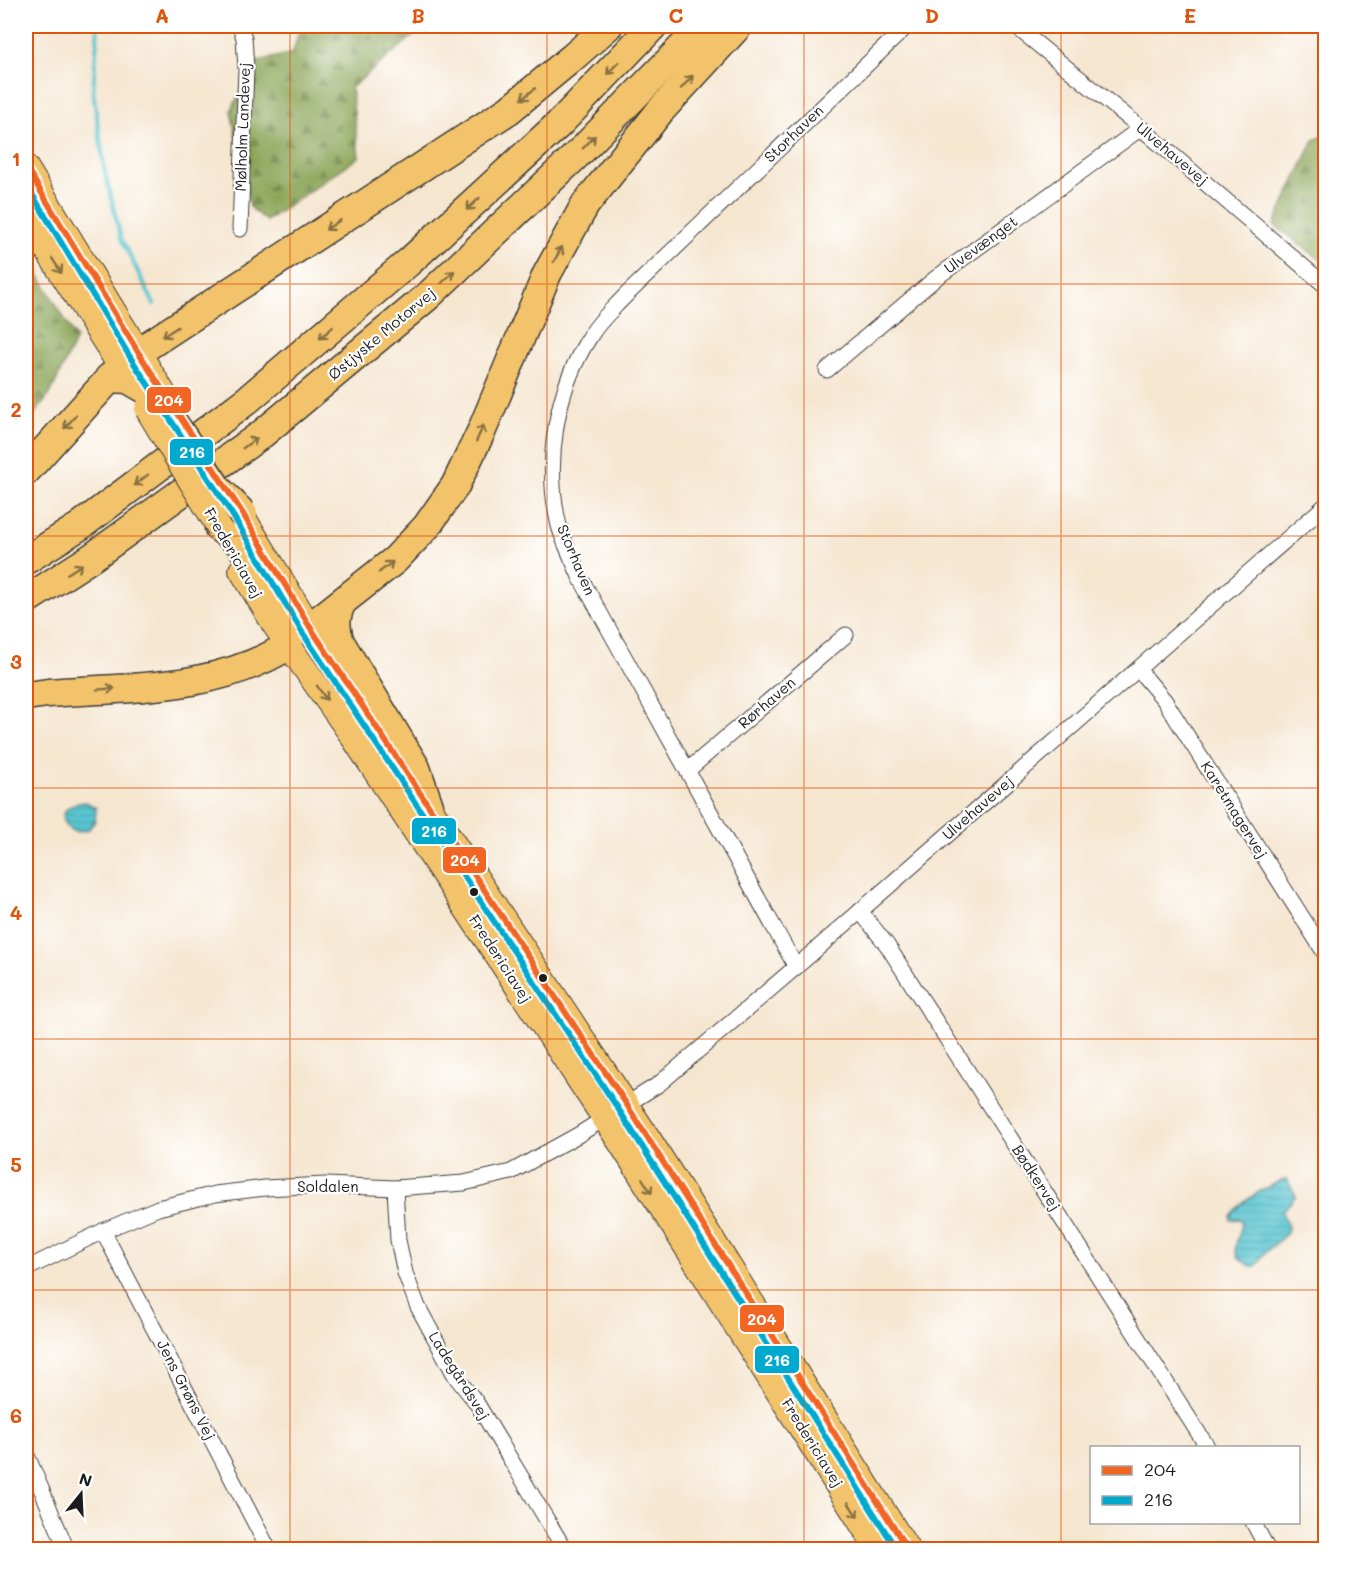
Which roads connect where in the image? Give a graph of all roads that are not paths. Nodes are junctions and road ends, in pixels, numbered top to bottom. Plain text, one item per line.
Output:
1 (240, 26) edge
2 (608, 26) edge
3 (653, 26) edge
4 (703, 26) edge
5 (738, 26) edge
6 (908, 26) edge
7 (1015, 26) edge
8 (1141, 128) junction
9 (26, 168) edge
10 (26, 217) edge
11 (240, 229) dead end
12 (1326, 286) edge
13 (124, 369) junction
14 (826, 370) dead end
15 (26, 471) edge
16 (1326, 505) edge
17 (231, 521) junction
18 (26, 560) edge
19 (26, 600) edge
20 (340, 604) junction
21 (310, 627) junction
22 (846, 635) dead end
23 (289, 645) junction
24 (1138, 669) junction
25 (26, 696) edge
26 (688, 770) junction
27 (416, 810) junction
28 (860, 911) junction
29 (1326, 955) edge
30 (796, 966) junction
31 (627, 1105) junction
32 (604, 1119) junction
33 (395, 1188) junction
34 (103, 1230) junction
35 (26, 1269) edge
36 (744, 1288) junction
37 (1207, 1446) edge
38 (26, 1453) edge
39 (1254, 1524) edge
40 (68, 1550) edge
41 (269, 1550) edge
42 (565, 1550) edge
43 (878, 1550) edge
44 (908, 1550) edge
45 (1268, 1550) edge

1 - 11 street, Mølholm Landevej
2 -> 13 highway
3 -> 18 highway
19 -> 4 highway, Østjyske Motorvej
20 -> 5 highway
6 - 26 street, Storhaven
7 - 8 street, Ulvehavevej
8 - 12 street, Ulvehavevej
8 - 14 street, Ulvevænget
9 - 13 main road
10 -> 13 main road
13 -> 15 highway
13 - 17 highway, bridge
16 - 24 street, Ulvehavevej
17 - 21 highway
17 - 23 main road, Fredericiavej
20 - 21 highway
20 - 27 highway
21 - 23 main road
21 - 27 main road, Fredericiavej
22 - 26 street, Rørhaven
25 -> 23 highway
23 -> 27 main road, Fredericiavej
24 - 28 street, Ulvehavevej
24 - 29 street, Karetmagervej
26 - 30 street, Storhaven
27 - 31 main road, Fredericiavej
27 - 32 main road, Fredericiavej
28 - 30 street, Ulvehavevej
28 - 37 street, Bødkervej
30 - 31 street, Ulvehavevej
31 - 32 street, Soldalen
31 - 36 main road, Fredericiavej
32 - 33 street, Soldalen
32 - 36 main road
32 -> 43 main road, Fredericiavej
33 - 34 street, Soldalen
33 - 42 street, Ladegårdsvej
34 - 35 street, Soldalen
34 - 41 street, Jens Grøns Vej
36 - 44 main road, Fredericiavej
38 - 40 street
39 - 45 street

